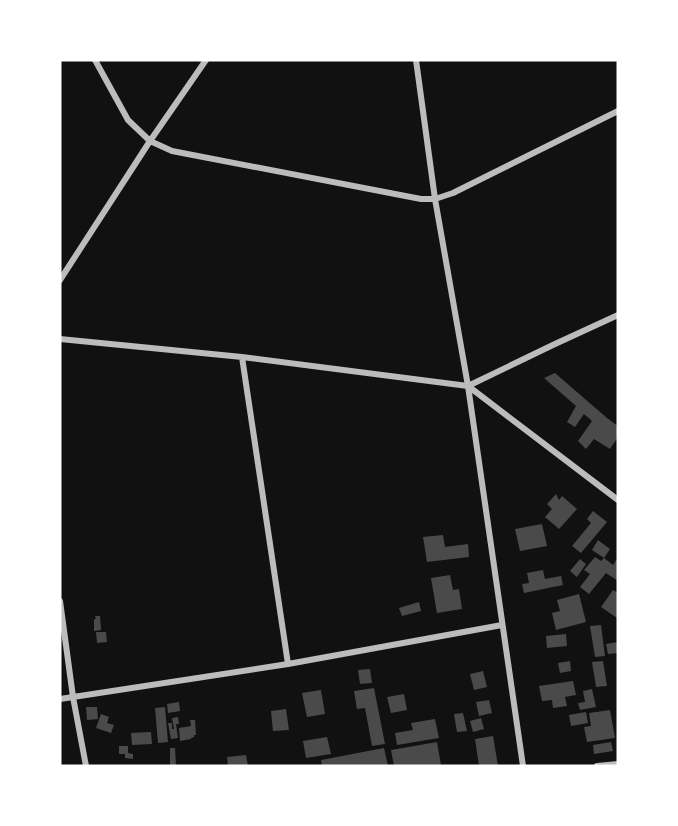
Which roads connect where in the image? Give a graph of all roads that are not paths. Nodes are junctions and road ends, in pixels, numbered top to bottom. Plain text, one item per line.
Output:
1 (95, 60) edge
2 (206, 60) edge
3 (416, 60) edge
4 (618, 111) edge
5 (150, 141) junction
6 (435, 199) junction
7 (60, 280) edge
8 (618, 315) edge
9 (60, 339) edge
10 (242, 357) junction
11 (468, 386) junction
12 (618, 500) edge
13 (60, 601) edge
14 (502, 625) junction
15 (288, 664) junction
16 (73, 698) junction
17 (60, 699) edge
18 (618, 764) edge
19 (86, 766) edge
20 (523, 766) edge
21 (597, 766) edge

1 - 5 street
2 - 5 street
3 - 6 street
4 - 6 street
5 - 6 street
5 - 7 street
6 - 11 street
8 - 11 street
9 - 10 street
10 - 11 street
10 - 15 street
11 - 12 street
11 - 14 street
13 - 16 street
14 - 15 street
14 - 20 street
15 - 16 street
16 - 17 street
16 - 19 street
18 - 21 street

